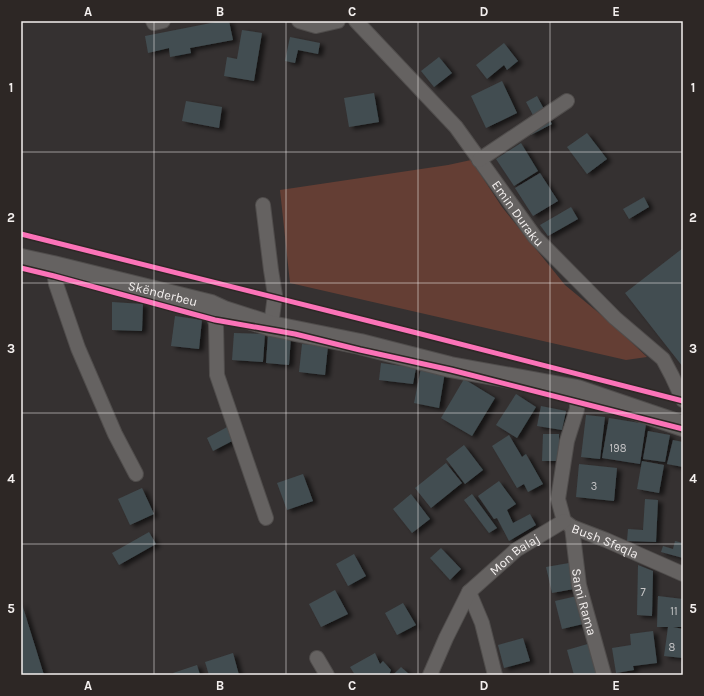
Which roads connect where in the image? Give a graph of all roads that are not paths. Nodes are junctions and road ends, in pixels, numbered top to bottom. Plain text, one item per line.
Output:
1 (299, 21) edge
2 (338, 21) edge
3 (356, 21) edge
4 (567, 100) dead end
5 (480, 160) junction
6 (263, 205) dead end
7 (21, 259) edge
8 (53, 266) junction
9 (211, 305) junction
10 (271, 326) junction
11 (577, 390) junction
12 (683, 400) edge
13 (683, 426) edge
14 (136, 474) dead end
15 (266, 518) dead end
16 (568, 524) junction
17 (683, 574) edge
18 (469, 592) junction
19 (317, 658) dead end
20 (327, 675) edge
21 (430, 675) edge
22 (495, 675) edge
23 (604, 675) edge

1 - 2 street
3 - 5 street, Emin Duraku
4 - 5 street
5 - 12 street, Emin Duraku
6 - 10 street
7 - 8 main road, Skënderbeu
8 - 9 main road, Skënderbeu
8 - 14 street
9 - 10 main road, Skënderbeu
9 - 15 street
10 - 11 main road, Skënderbeu
11 - 13 main road, Skënderbeu
11 - 16 street, Bush Sfeqla
16 - 17 street, Bush Sfeqla
16 - 18 street, Mon Balaj
16 - 23 street, Sami Rama
18 - 21 street, Mon Balaj
18 - 22 street
19 - 20 street

